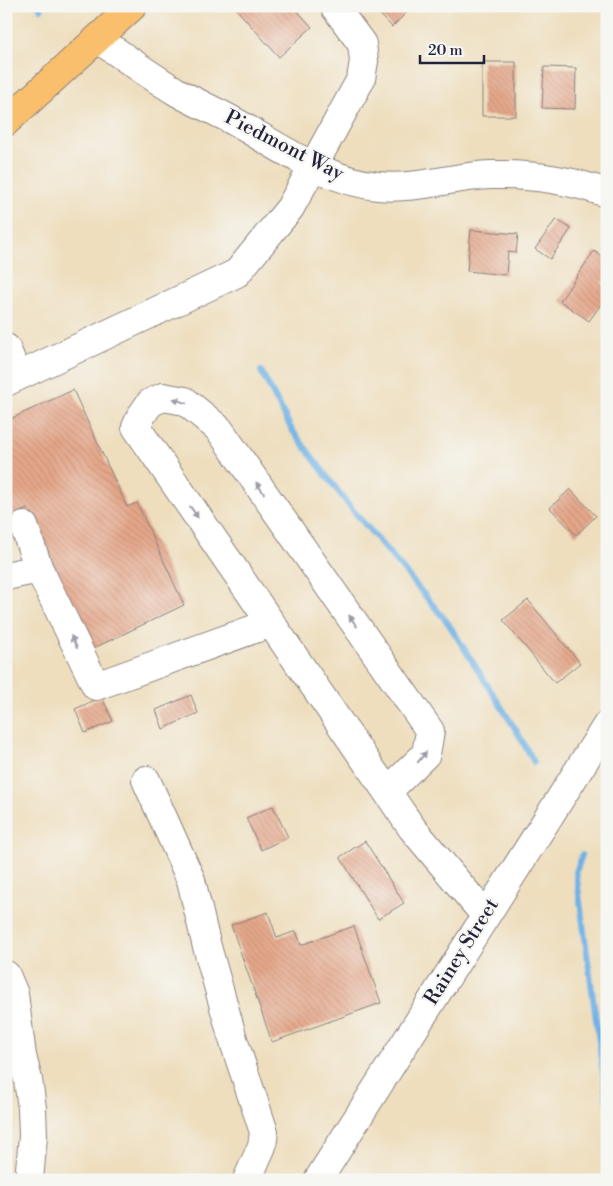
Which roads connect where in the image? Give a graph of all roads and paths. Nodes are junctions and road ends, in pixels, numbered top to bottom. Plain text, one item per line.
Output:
1 (133, 6) edge
2 (334, 6) edge
3 (98, 39) junction
4 (7, 120) edge
5 (313, 165) junction
6 (607, 193) edge
7 (6, 348) edge
8 (12, 379) edge
9 (24, 526) dead end
10 (39, 570) junction
11 (6, 576) edge
12 (271, 623) junction
13 (607, 726) edge
14 (146, 780) dead end
15 (388, 792) junction
16 (485, 915) junction
17 (6, 975) edge
18 (29, 1180) edge
19 (247, 1180) edge
20 (318, 1180) edge

1 - 3 main road
2 - 5 street
3 - 4 main road
3 - 5 street, Piedmont Way
5 - 6 street, Piedmont Way
5 - 8 street
7 - 8 street
9 - 10 street
10 - 11 street
12 -> 10 street
12 - 15 street
15 -> 12 street
13 - 16 street, Rainey Street
14 - 19 street
15 - 16 street
16 - 20 street, Rainey Street
17 - 18 street

